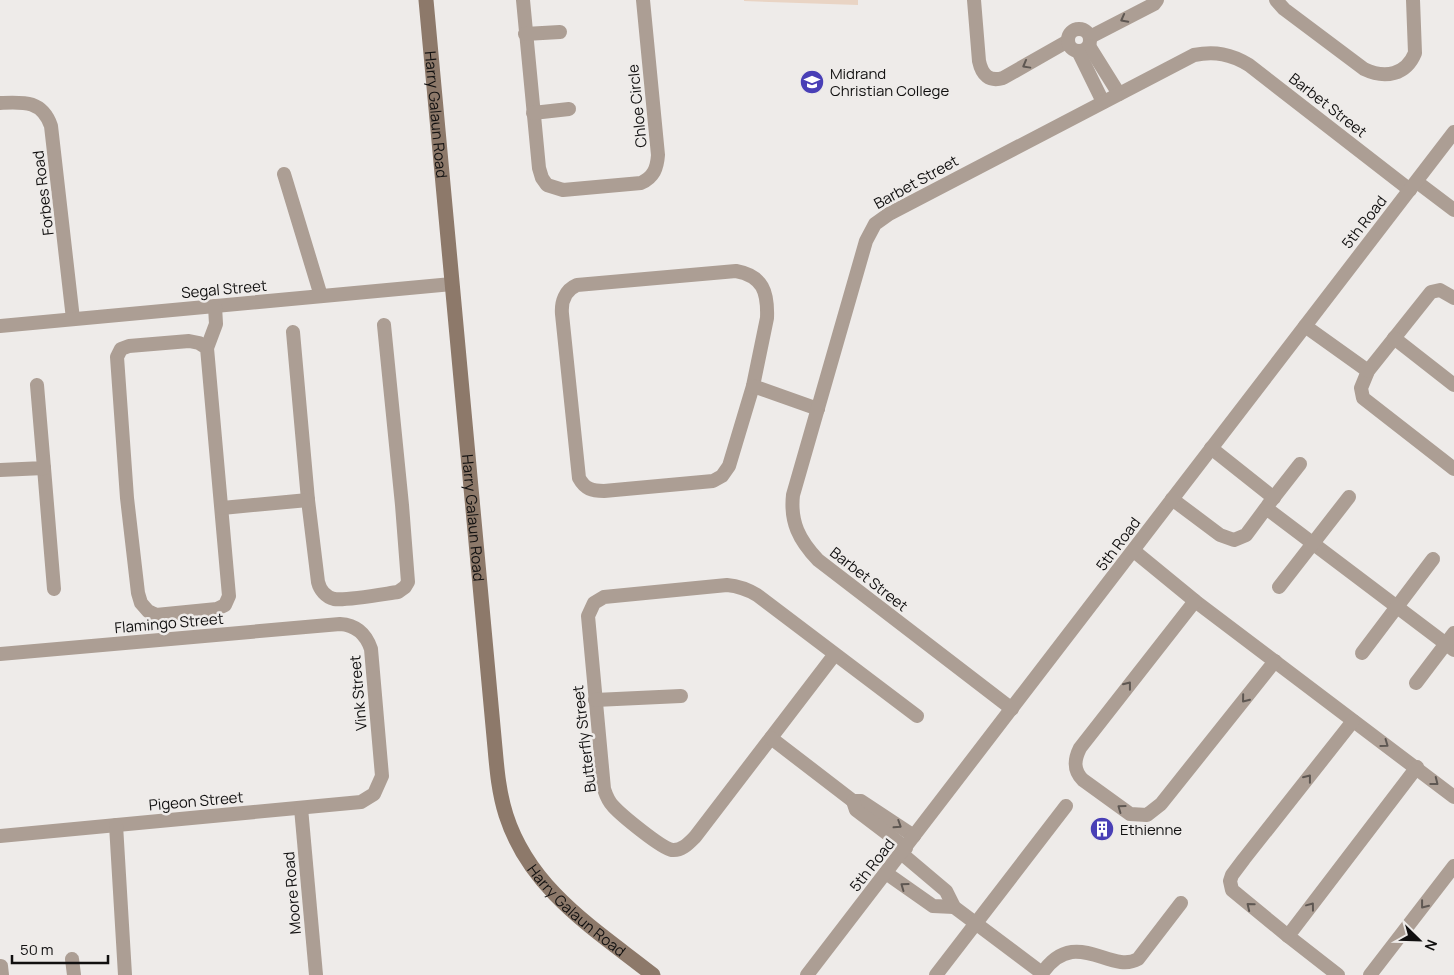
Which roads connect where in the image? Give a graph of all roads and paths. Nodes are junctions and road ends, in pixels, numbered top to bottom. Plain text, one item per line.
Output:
1 (426, 0) edge
2 (523, 0) edge
3 (643, 0) edge
4 (974, 0) edge
5 (1157, 0) edge
6 (1276, 0) edge
7 (1413, 0) edge
8 (560, 32) dead end
9 (525, 34) junction
10 (1081, 44) junction
11 (1119, 94) junction
12 (1102, 102) junction
13 (0, 103) edge
14 (569, 109) dead end
15 (533, 113) junction
16 (1454, 132) edge
17 (284, 174) dead end
18 (1413, 186) junction
19 (1454, 210) edge
20 (452, 284) junction
21 (321, 296) junction
22 (1454, 298) edge
23 (215, 306) junction
24 (73, 319) junction
25 (384, 325) dead end
26 (0, 326) edge
27 (1305, 326) junction
28 (293, 332) dead end
29 (1394, 338) junction
30 (207, 348) junction
31 (1368, 371) junction
32 (37, 385) dead end
33 (1454, 385) edge
34 (752, 386) junction
35 (818, 409) junction
36 (1211, 448) junction
37 (1300, 464) dead end
38 (44, 468) junction
39 (1454, 469) edge
40 (0, 470) edge
41 (1349, 497) dead end
42 (1172, 499) junction
43 (308, 500) junction
44 (1270, 503) junction
45 (222, 508) junction
46 (1314, 543) junction
47 (1134, 550) junction
48 (1434, 559) dead end
49 (1279, 588) dead end
50 (54, 589) dead end
51 (1195, 601) junction
52 (1398, 607) junction
53 (340, 624) joint
54 (1451, 642) edge
55 (0, 654) edge
56 (835, 654) junction
57 (1362, 654) dead end
58 (1275, 661) junction
59 (1416, 683) dead end
60 (682, 696) dead end
61 (595, 700) junction
62 (1012, 709) junction
63 (918, 716) dead end
64 (1353, 720) junction
65 (771, 738) junction
66 (1417, 768) junction
67 (382, 776) joint
68 (1454, 796) edge
69 (853, 801) junction
70 (1066, 806) dead end
71 (301, 808) junction
72 (116, 825) junction
73 (0, 836) edge
74 (914, 836) junction
75 (904, 851) junction
76 (1454, 866) edge
77 (886, 873) junction
78 (1181, 903) dead end
79 (954, 907) junction
80 (975, 923) junction
81 (1288, 936) junction
82 (72, 959) dead end
83 (1041, 974) edge
84 (74, 975) edge
85 (125, 975) edge
86 (316, 975) edge
87 (653, 975) edge
88 (807, 975) edge
89 (936, 975) edge
90 (1338, 975) edge
91 (1370, 975) edge

1 - 20 main road, Harry Galaun Road
2 - 9 street, Chloe Circle
3 - 15 street, Chloe Circle
10 -> 4 street
5 -> 10 street
6 - 7 street
8 - 9 street
9 - 15 street, Chloe Circle
10 - 11 street
10 - 12 street
11 - 12 street, Barbet Street
11 - 18 street, Barbet Street
12 - 35 street, Barbet Street
13 - 24 street, Forbes Road
14 - 15 street
16 - 18 street, 5th Road
17 - 21 street
18 - 19 street, Barbet Street
18 - 27 street, 5th Road
20 - 21 street, Segal Street
20 - 87 main road, Harry Galaun Road
21 - 23 street, Segal Street
22 - 29 street
23 - 24 street, Segal Street
23 - 30 street
24 - 26 street, Segal Street
25 - 43 street
27 - 31 street
27 - 36 street, 5th Road
28 - 43 street
29 - 31 street
29 - 33 street
30 - 45 street
30 - 45 street
31 - 39 street
32 - 38 street
34 - 34 street
34 - 35 street
35 - 62 street, Barbet Street
36 - 42 street, 5th Road
36 - 44 street
37 - 44 street
38 - 40 street
38 - 50 street
41 - 46 street
42 - 44 street
42 - 47 street, 5th Road
43 - 45 street
44 - 46 street
46 - 49 street
46 - 52 street
47 - 51 street
47 - 62 street, 5th Road
48 - 52 street
51 - 58 street
58 -> 51 street
52 - 54 street
52 - 57 street
53 - 55 street, Flamingo Street
53 - 67 street, Vink Street
54 - 59 street
56 - 61 street, Butterfly Street
56 - 63 street, Butterfly Street
56 - 65 street, Butterfly Street
58 - 64 street
60 - 61 street
61 - 65 street, Butterfly Street
62 - 74 street, 5th Road
64 -> 66 street
81 -> 64 street
65 - 69 street
66 -> 68 street
81 -> 66 street
67 - 71 street, Pigeon Street
69 -> 74 street
69 - 75 street
70 - 80 street
71 - 72 street, Pigeon Street
71 - 86 street, Moore Road
72 - 73 street, Pigeon Street
72 - 85 street
74 - 75 street, 5th Road
75 - 77 street, 5th Road
75 - 79 street
76 -> 91 street
79 -> 77 street
77 - 88 street, 5th Road
78 - 83 street
79 - 80 street
80 - 83 street
80 - 89 street
81 - 90 street
82 - 84 street

